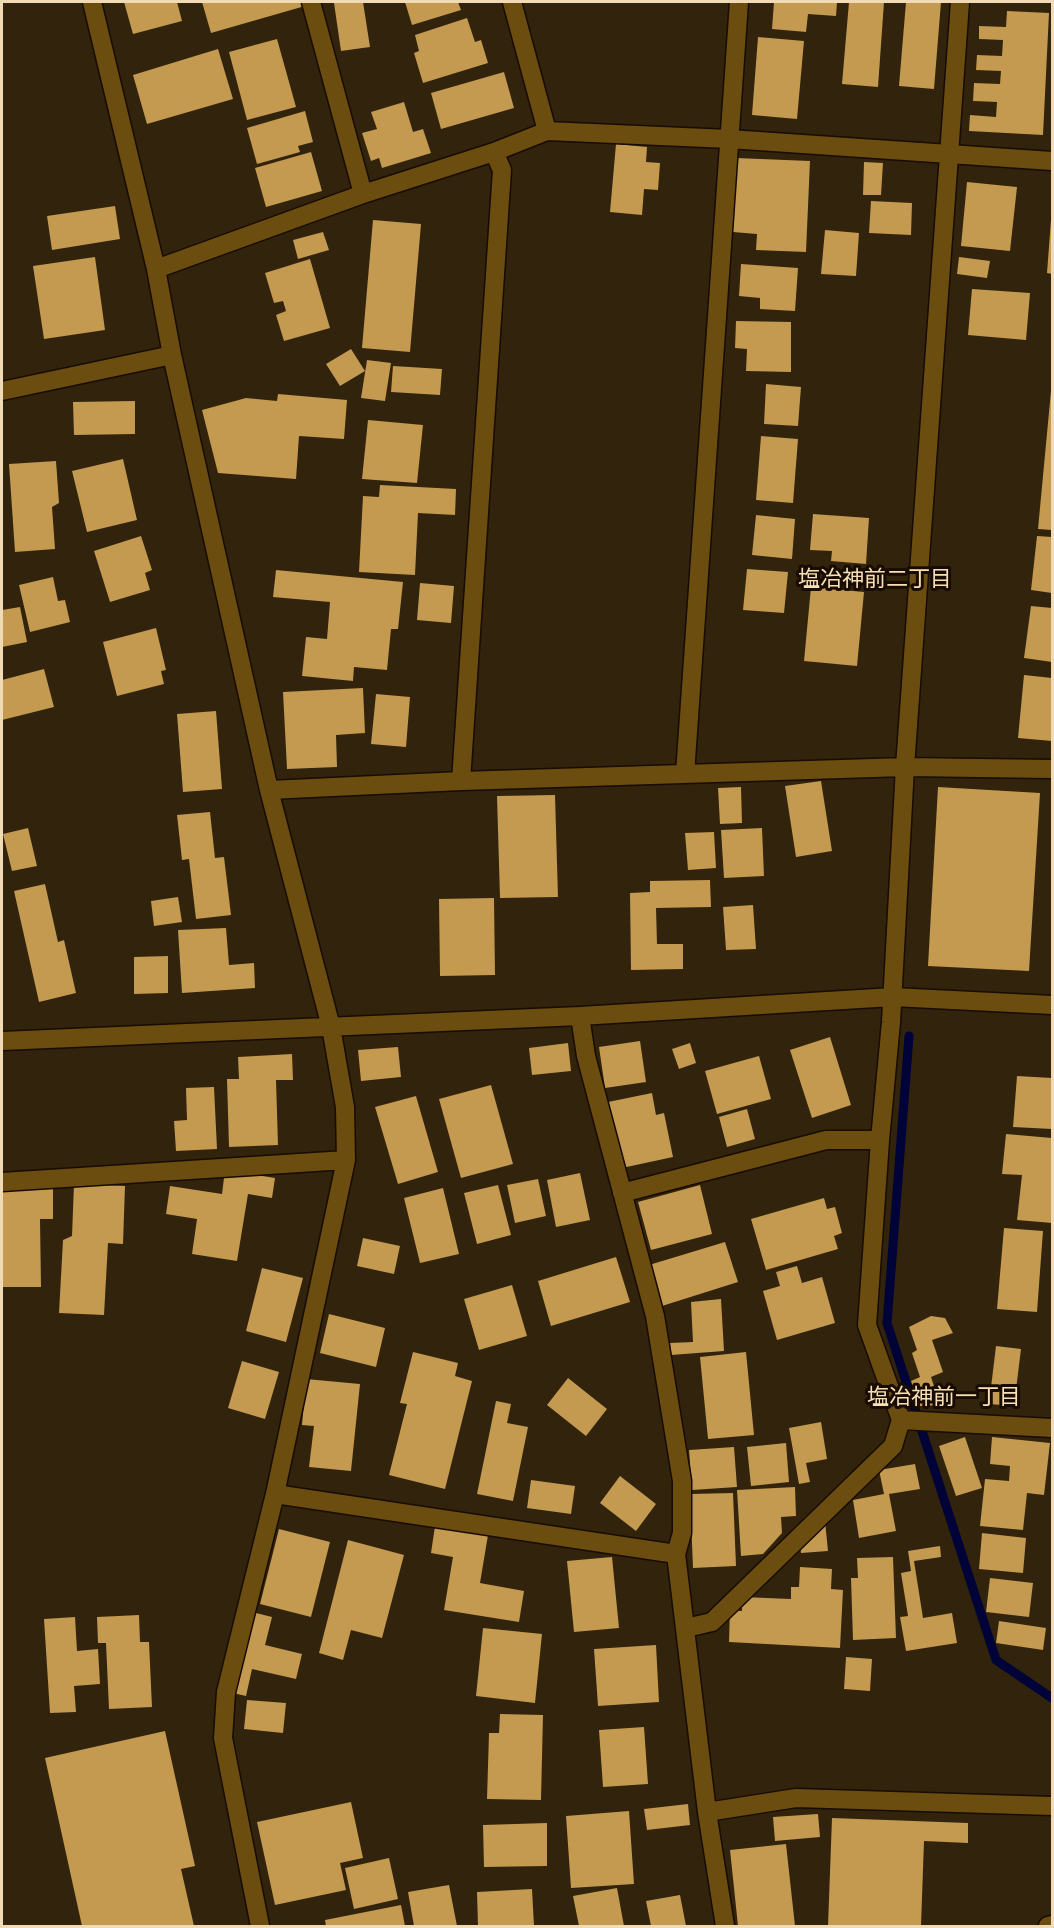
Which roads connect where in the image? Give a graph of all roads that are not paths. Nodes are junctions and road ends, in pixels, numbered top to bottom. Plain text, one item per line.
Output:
1 (92, 2) edge
2 (311, 2) edge
3 (512, 2) edge
4 (739, 2) edge
5 (960, 2) edge
6 (547, 130) junction
7 (729, 139) junction
8 (494, 152) junction
9 (949, 154) junction
10 (1053, 161) edge
11 (363, 194) junction
12 (156, 270) junction
13 (172, 355) junction
14 (2, 391) edge
15 (905, 767) junction
16 (1053, 769) edge
17 (685, 774) junction
18 (461, 781) junction
19 (269, 790) junction
20 (893, 998) junction
21 (1053, 1005) edge
22 (580, 1016) junction
23 (331, 1027) junction
24 (2, 1041) edge
25 (880, 1140) junction
26 (346, 1160) junction
27 (2, 1182) edge
28 (622, 1193) junction
29 (901, 1420) junction
30 (1053, 1428) edge
31 (275, 1494) junction
32 (676, 1554) junction
33 (686, 1628) junction
34 (1053, 1806) edge
35 (707, 1812) junction
36 (1053, 1925) edge
37 (260, 1926) edge
38 (725, 1926) edge
39 (1048, 1926) edge

1 - 12 street
2 - 11 street
3 - 6 street
4 - 7 street
5 - 9 street
6 - 7 street
6 - 8 street
7 - 9 street
7 - 17 street
8 - 11 street
8 - 18 street
9 - 10 street
9 - 15 street
11 - 12 street
12 - 13 street
13 - 14 street
13 - 19 street
15 - 16 street
15 - 17 street
15 - 20 street
17 - 18 street
18 - 19 street
19 - 23 street
20 - 21 street
20 - 22 street
20 - 25 street
22 - 23 street
22 - 28 street
23 - 24 street
23 - 26 street
25 - 28 street
25 - 29 street
26 - 27 street
26 - 31 street
28 - 32 street
29 - 30 street
29 - 33 street
31 - 32 street
31 - 37 street
32 - 33 street
33 - 35 street
34 - 35 street
35 - 38 street
36 - 39 street

